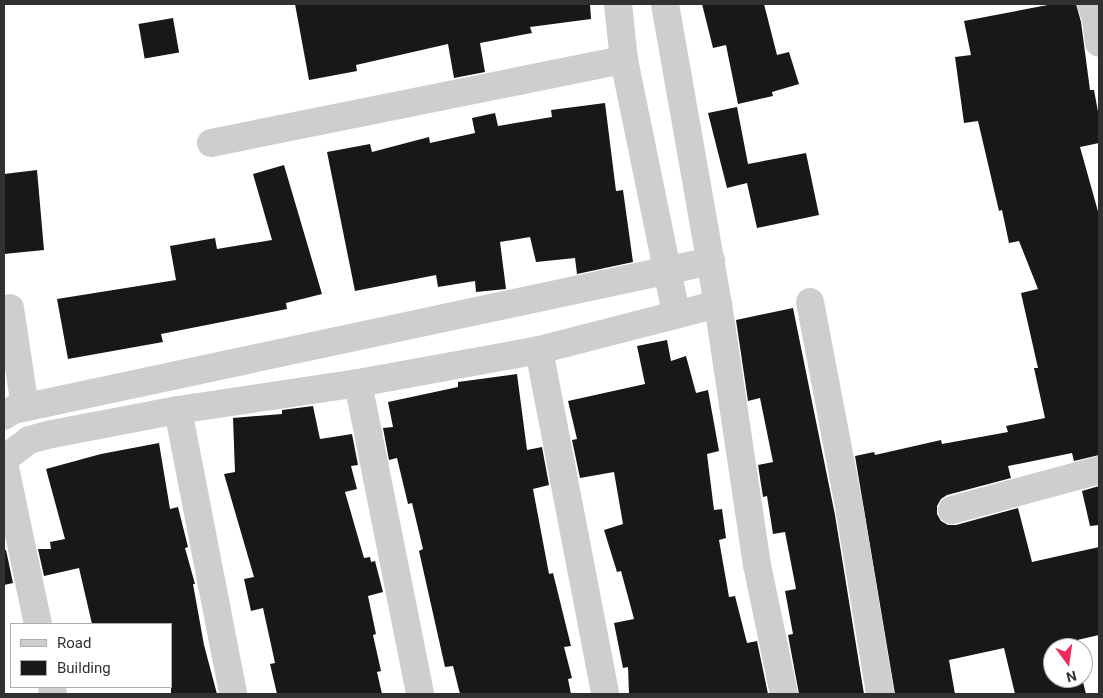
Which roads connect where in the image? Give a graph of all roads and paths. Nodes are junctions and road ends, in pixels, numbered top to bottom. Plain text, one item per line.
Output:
1 (618, 4) edge
2 (665, 4) edge
3 (1091, 4) edge
4 (1099, 43) edge
5 (624, 60) junction
6 (211, 142) dead end
7 (710, 261) junction
8 (666, 270) junction
9 (810, 302) dead end
10 (718, 304) junction
11 (10, 308) dead end
12 (676, 314) junction
13 (538, 350) junction
14 (358, 383) junction
15 (178, 410) junction
16 (15, 412) edge
17 (4, 461) edge
18 (1099, 470) edge
19 (952, 510) dead end
20 (38, 623) edge
21 (233, 694) edge
22 (420, 694) edge
23 (605, 694) edge
24 (784, 694) edge
25 (880, 694) edge

1 - 5 street
2 - 7 street
3 - 4 street
5 - 6 street
5 - 8 street
7 - 8 street
7 - 10 street
8 - 12 street
8 - 16 street
9 - 25 street
10 - 12 street
10 - 24 street
11 - 16 street
12 - 13 street
13 - 14 street
13 - 23 street
14 - 15 street
14 - 22 street
15 - 17 street
15 - 21 street
17 - 20 street
18 - 19 street

